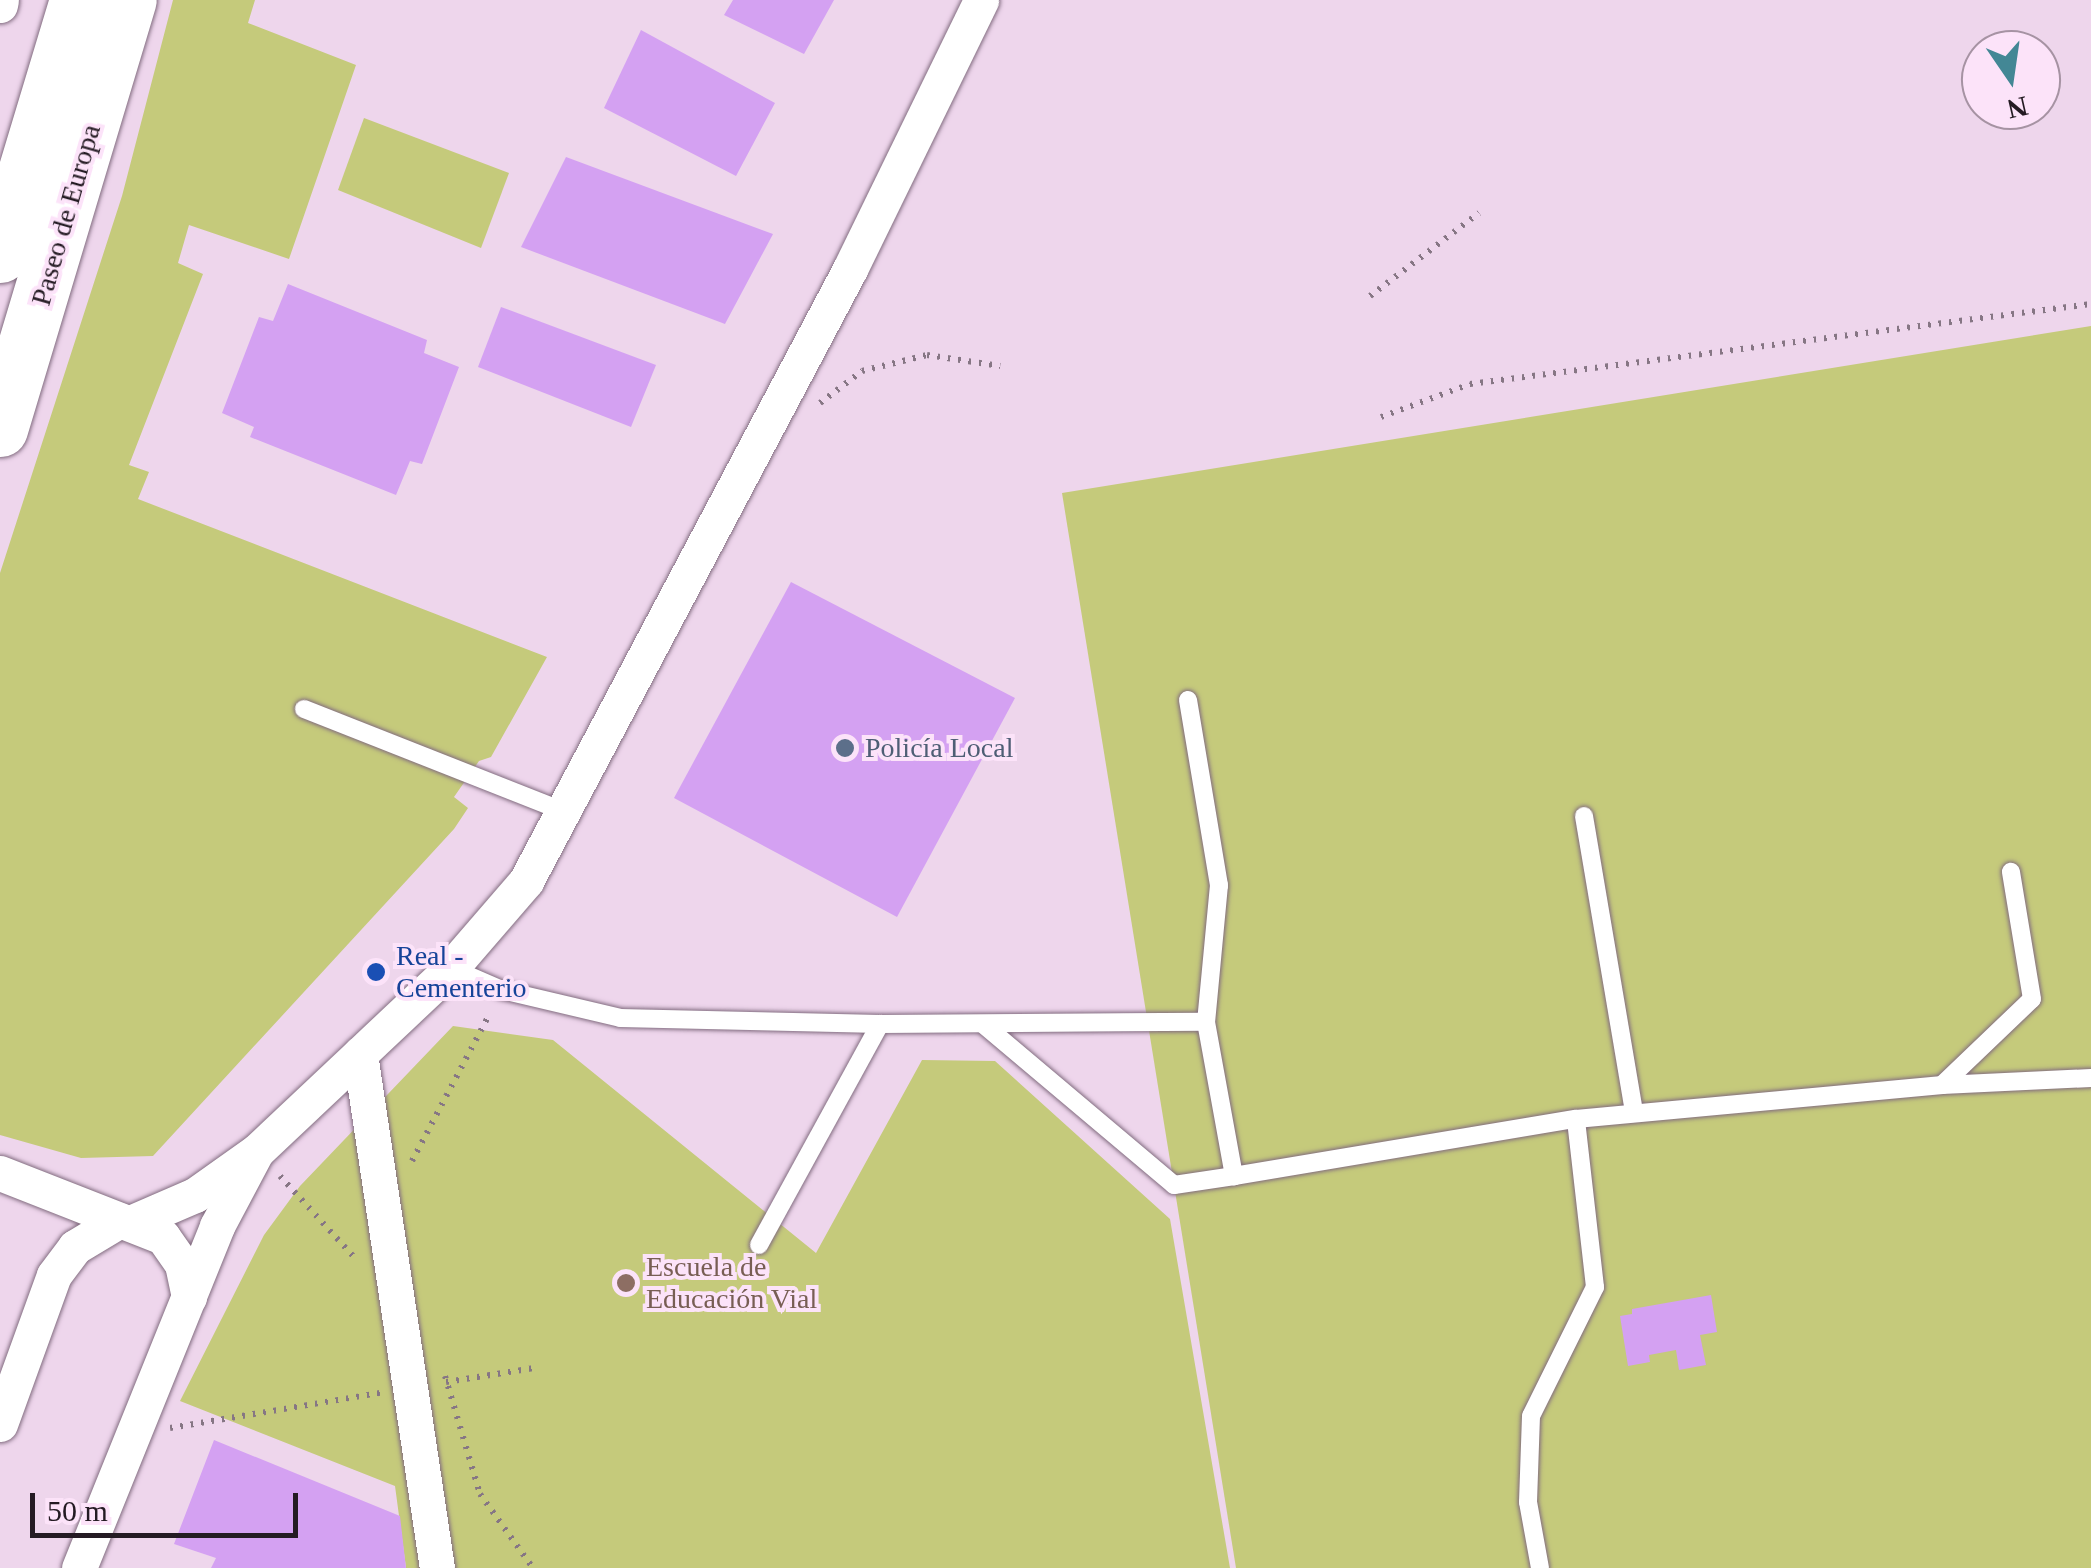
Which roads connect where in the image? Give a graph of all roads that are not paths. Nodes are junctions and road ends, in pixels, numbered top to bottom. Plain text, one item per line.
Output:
1 (77, 0) edge
2 (129, 0) edge
3 (980, 0) edge
4 (0, 255) edge
5 (0, 429) edge
6 (1188, 700) dead end
7 (304, 709) dead end
8 (565, 812) junction
9 (1584, 816) dead end
10 (2011, 872) dead end
11 (451, 968) junction
12 (1206, 1022) junction
13 (880, 1024) junction
14 (983, 1024) junction
15 (360, 1054) junction
16 (2091, 1078) edge
17 (1942, 1085) junction
18 (1634, 1113) junction
19 (1576, 1118) junction
20 (257, 1151) junction
21 (0, 1173) edge
22 (1234, 1176) junction
23 (125, 1222) junction
24 (759, 1245) dead end
25 (189, 1297) junction
26 (0, 1424) edge
27 (78, 1568) edge
28 (436, 1568) edge
29 (1540, 1568) edge

1 - 4 main road, Paseo de Europa
2 - 5 main road, Paseo de Europa
3 - 8 street
6 - 12 lane
7 - 8 lane
8 - 11 street
9 - 18 lane
10 - 17 lane
11 - 13 lane
11 - 15 street
12 - 14 lane
12 - 22 lane
13 - 14 lane
13 - 24 lane
14 - 22 lane
15 - 20 street
15 - 28 street
16 - 17 lane
17 - 18 lane
18 - 19 lane
19 - 22 lane
19 - 29 lane
20 - 23 street
20 - 25 street
21 - 23 street
23 - 25 street
23 - 26 street
25 - 27 street

